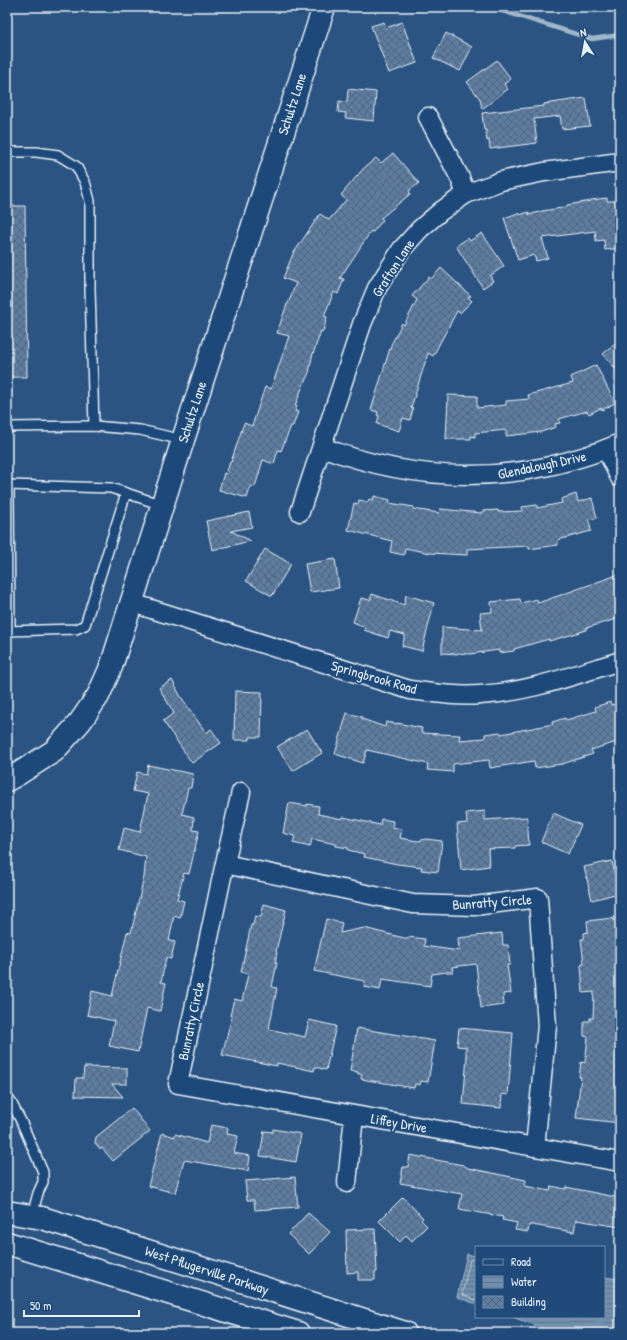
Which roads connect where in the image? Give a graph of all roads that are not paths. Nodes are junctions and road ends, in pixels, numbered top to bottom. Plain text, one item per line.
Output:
1 (324, 7) edge
2 (428, 117) dead end
3 (7, 152) edge
4 (620, 162) edge
5 (466, 194) junction
6 (94, 426) junction
7 (7, 427) edge
8 (183, 440) junction
9 (613, 446) edge
10 (322, 447) junction
11 (620, 478) edge
12 (8, 485) edge
13 (126, 493) junction
14 (162, 505) junction
15 (300, 512) dead end
16 (132, 604) junction
17 (8, 631) edge
18 (620, 661) edge
19 (7, 780) edge
20 (241, 792) dead end
21 (224, 864) junction
22 (178, 1084) joint
23 (7, 1097) edge
24 (354, 1116) junction
25 (534, 1147) junction
26 (620, 1162) edge
27 (346, 1183) dead end
28 (7, 1212) edge
29 (32, 1216) junction
30 (7, 1243) edge
31 (298, 1333) edge
32 (405, 1333) edge

1 - 8 street, Schultz Lane
2 - 5 street
3 - 6 lane
4 - 5 street, Grafton Lane
5 - 10 street, Grafton Lane
6 - 7 lane
6 - 8 lane
8 - 14 street, Schultz Lane
9 - 10 street, Glendalough Drive
9 - 11 street
10 - 15 street, Grafton Lane
12 - 13 lane
12 - 17 lane
13 - 14 lane
13 - 17 lane
14 - 16 street, Schultz Lane
16 - 18 street, Springbrook Road
16 - 19 street, Schultz Lane
20 - 21 street, Bunratty Circle
21 - 22 street, Bunratty Circle
21 - 25 street, Bunratty Circle
22 - 24 street, Liffey Drive
23 - 29 lane
24 - 25 street, Liffey Drive
24 - 27 street
25 - 26 street, Liffey Drive
28 - 29 street, West Pflugerville Parkway
29 - 32 street, West Pflugerville Parkway
30 - 31 street

